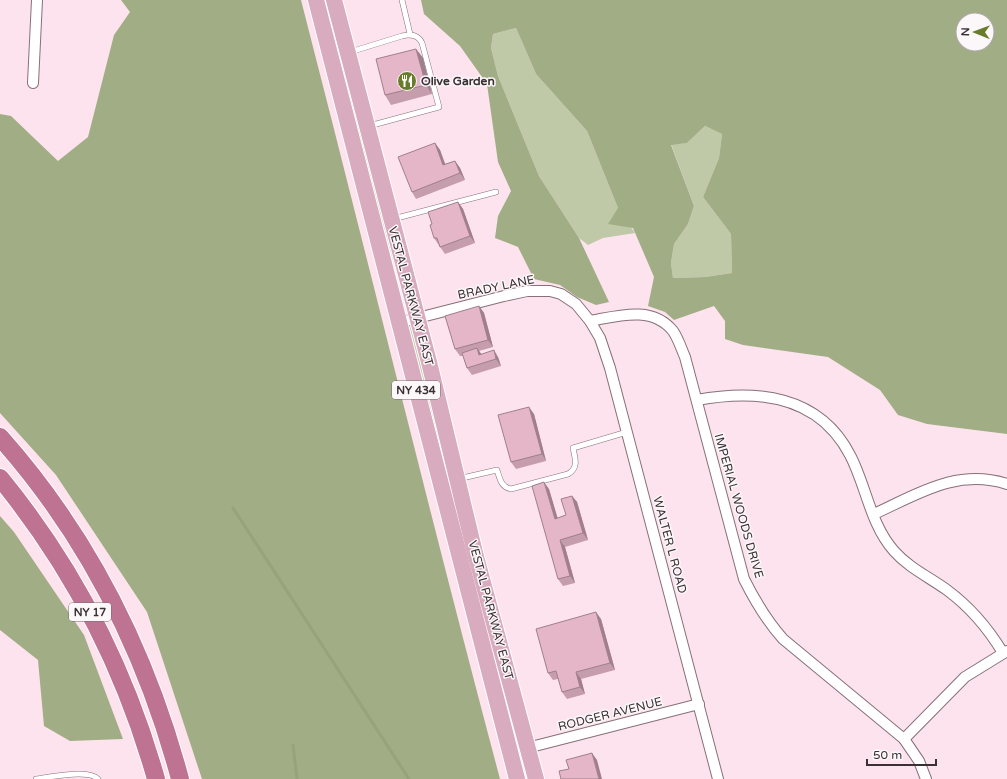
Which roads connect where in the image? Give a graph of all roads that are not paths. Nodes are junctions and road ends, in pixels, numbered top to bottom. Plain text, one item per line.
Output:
1 (37, 0) edge
2 (316, 0) edge
3 (334, 0) edge
4 (402, 0) edge
5 (410, 34) junction
6 (347, 53) junction
7 (33, 83) dead end
8 (366, 127) junction
9 (496, 192) dead end
10 (390, 220) junction
11 (417, 318) junction
12 (590, 321) junction
13 (398, 323) junction
14 (697, 400) junction
15 (627, 432) junction
16 (0, 437) edge
17 (0, 478) edge
18 (458, 480) junction
19 (1007, 484) edge
20 (874, 514) junction
21 (1005, 652) edge
22 (699, 704) junction
23 (904, 740) junction
24 (527, 748) junction
25 (36, 779) edge
26 (98, 779) edge
27 (155, 779) edge
28 (180, 779) edge
29 (517, 779) edge
30 (536, 779) edge
31 (718, 779) edge
32 (926, 779) edge

1 - 7 street
2 - 13 main road, VESTAL PARKWAY EAST / NY 434
3 - 6 main road, VESTAL PARKWAY EAST / NY 434
4 - 5 lane
5 - 6 lane
5 - 8 lane
6 - 8 main road, VESTAL PARKWAY EAST / NY 434
8 - 10 main road, VESTAL PARKWAY EAST / NY 434
9 - 10 lane
10 - 11 main road, VESTAL PARKWAY EAST / NY 434
11 - 12 street, BRADY LANE
11 - 13 street, BRADY LANE
11 - 18 main road, VESTAL PARKWAY EAST / NY 434
12 - 14 street, IMPERIAL WOODS DRIVE
12 - 15 street, WALTER L ROAD
13 - 29 main road, VESTAL PARKWAY EAST / NY 434
14 - 20 street
14 - 23 street, IMPERIAL WOODS DRIVE
15 - 18 lane
15 - 22 street, WALTER L ROAD
16 - 28 highway, NY 17
17 - 27 highway, NY 17
18 - 24 main road, VESTAL PARKWAY EAST / NY 434
19 - 20 street
20 - 21 street
21 - 23 street
22 - 24 street, RODGER AVENUE
22 - 31 street, WALTER L ROAD
23 - 32 street, IMPERIAL WOODS DRIVE
24 - 30 main road, VESTAL PARKWAY EAST / NY 434
25 - 26 lane

